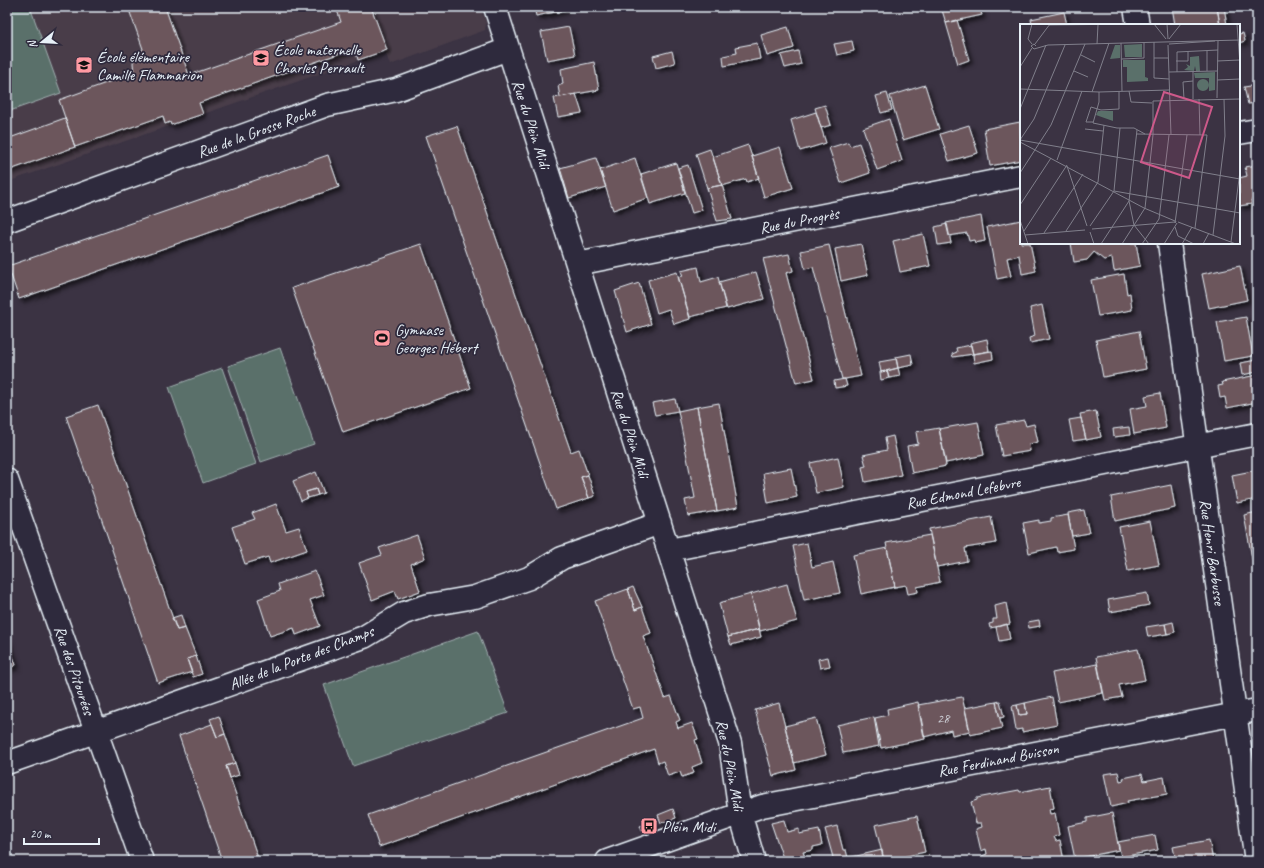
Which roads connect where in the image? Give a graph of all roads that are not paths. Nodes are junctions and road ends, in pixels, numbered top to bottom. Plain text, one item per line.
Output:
1 (495, 7) edge
2 (1135, 7) edge
3 (1138, 24) edge
4 (508, 49) junction
5 (1257, 130) edge
6 (1240, 133) edge
7 (1020, 176) edge
8 (7, 221) edge
9 (1169, 244) edge
10 (577, 264) junction
11 (1257, 434) edge
12 (1198, 445) junction
13 (7, 480) edge
14 (11, 503) edge
15 (660, 523) junction
16 (669, 550) junction
17 (1257, 710) edge
18 (1235, 714) junction
19 (97, 733) junction
20 (7, 763) edge
21 (740, 813) junction
22 (142, 861) edge
23 (607, 861) edge
24 (754, 861) edge
25 (1256, 861) edge

1 - 4 street, Rue du Plein Midi
2 - 3 street
4 - 8 street, Rue de la Grosse Roche
4 - 10 street, Rue du Plein Midi
5 - 6 street
7 - 10 street, Rue du Progrès
9 - 12 street, Rue Henri Barbusse
10 - 15 street, Rue du Plein Midi
11 - 12 street, Rue Edmond Lefebvre
12 - 16 street, Rue Edmond Lefebvre
12 - 18 street, Rue Henri Barbusse
13 - 14 street, Rue des Pitourées
14 - 19 street, Rue des Pitourées
15 - 16 street, Rue du Plein Midi
15 - 19 street, Allée de la Porte des Champs
16 - 21 street, Rue du Plein Midi
17 - 18 street, Rue Ferdinand Buisson
18 - 21 street, Rue Ferdinand Buisson
18 - 25 street, Rue Henri Barbusse
19 - 20 street, Allée de la Porte des Champs
19 - 22 street, Rue des Pitourées
21 - 23 street, Rue Ferdinand Buisson
21 - 24 street, Rue du Plein Midi

